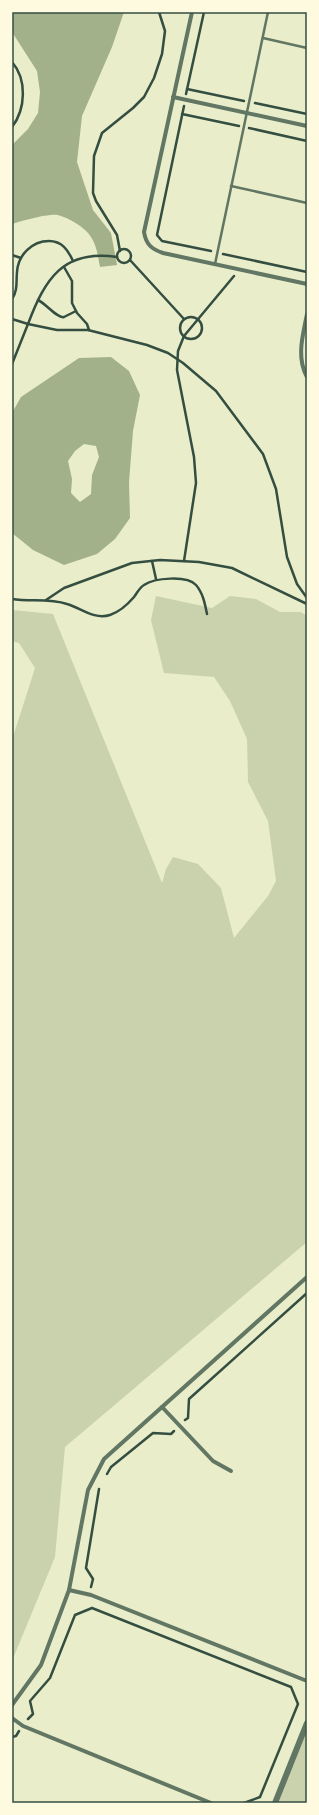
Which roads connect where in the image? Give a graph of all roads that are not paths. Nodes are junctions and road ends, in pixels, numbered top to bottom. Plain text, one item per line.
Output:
1 (192, 12) edge
2 (268, 12) edge
3 (263, 38) junction
4 (307, 48) edge
5 (173, 97) junction
6 (247, 113) junction
7 (307, 126) edge
8 (231, 186) junction
9 (307, 203) edge
10 (214, 264) junction
11 (307, 284) edge
12 (307, 314) edge
13 (307, 377) edge
14 (307, 1277) edge
15 (162, 1407) junction
16 (231, 1471) dead end
17 (69, 1590) junction
18 (307, 1681) edge
19 (12, 1705) edge
20 (12, 1718) edge
21 (307, 1723) edge
22 (211, 1803) edge
23 (275, 1803) edge

1 - 5 street
2 - 3 lane
3 - 4 lane
3 - 6 lane
5 - 6 street
5 - 10 street
6 - 7 street
6 - 8 lane
8 - 9 lane
8 - 10 lane
10 - 11 street
12 - 13 street
14 - 15 street
15 - 16 street
15 - 17 street
17 - 18 street
17 - 19 street
20 - 22 street
21 - 23 street

